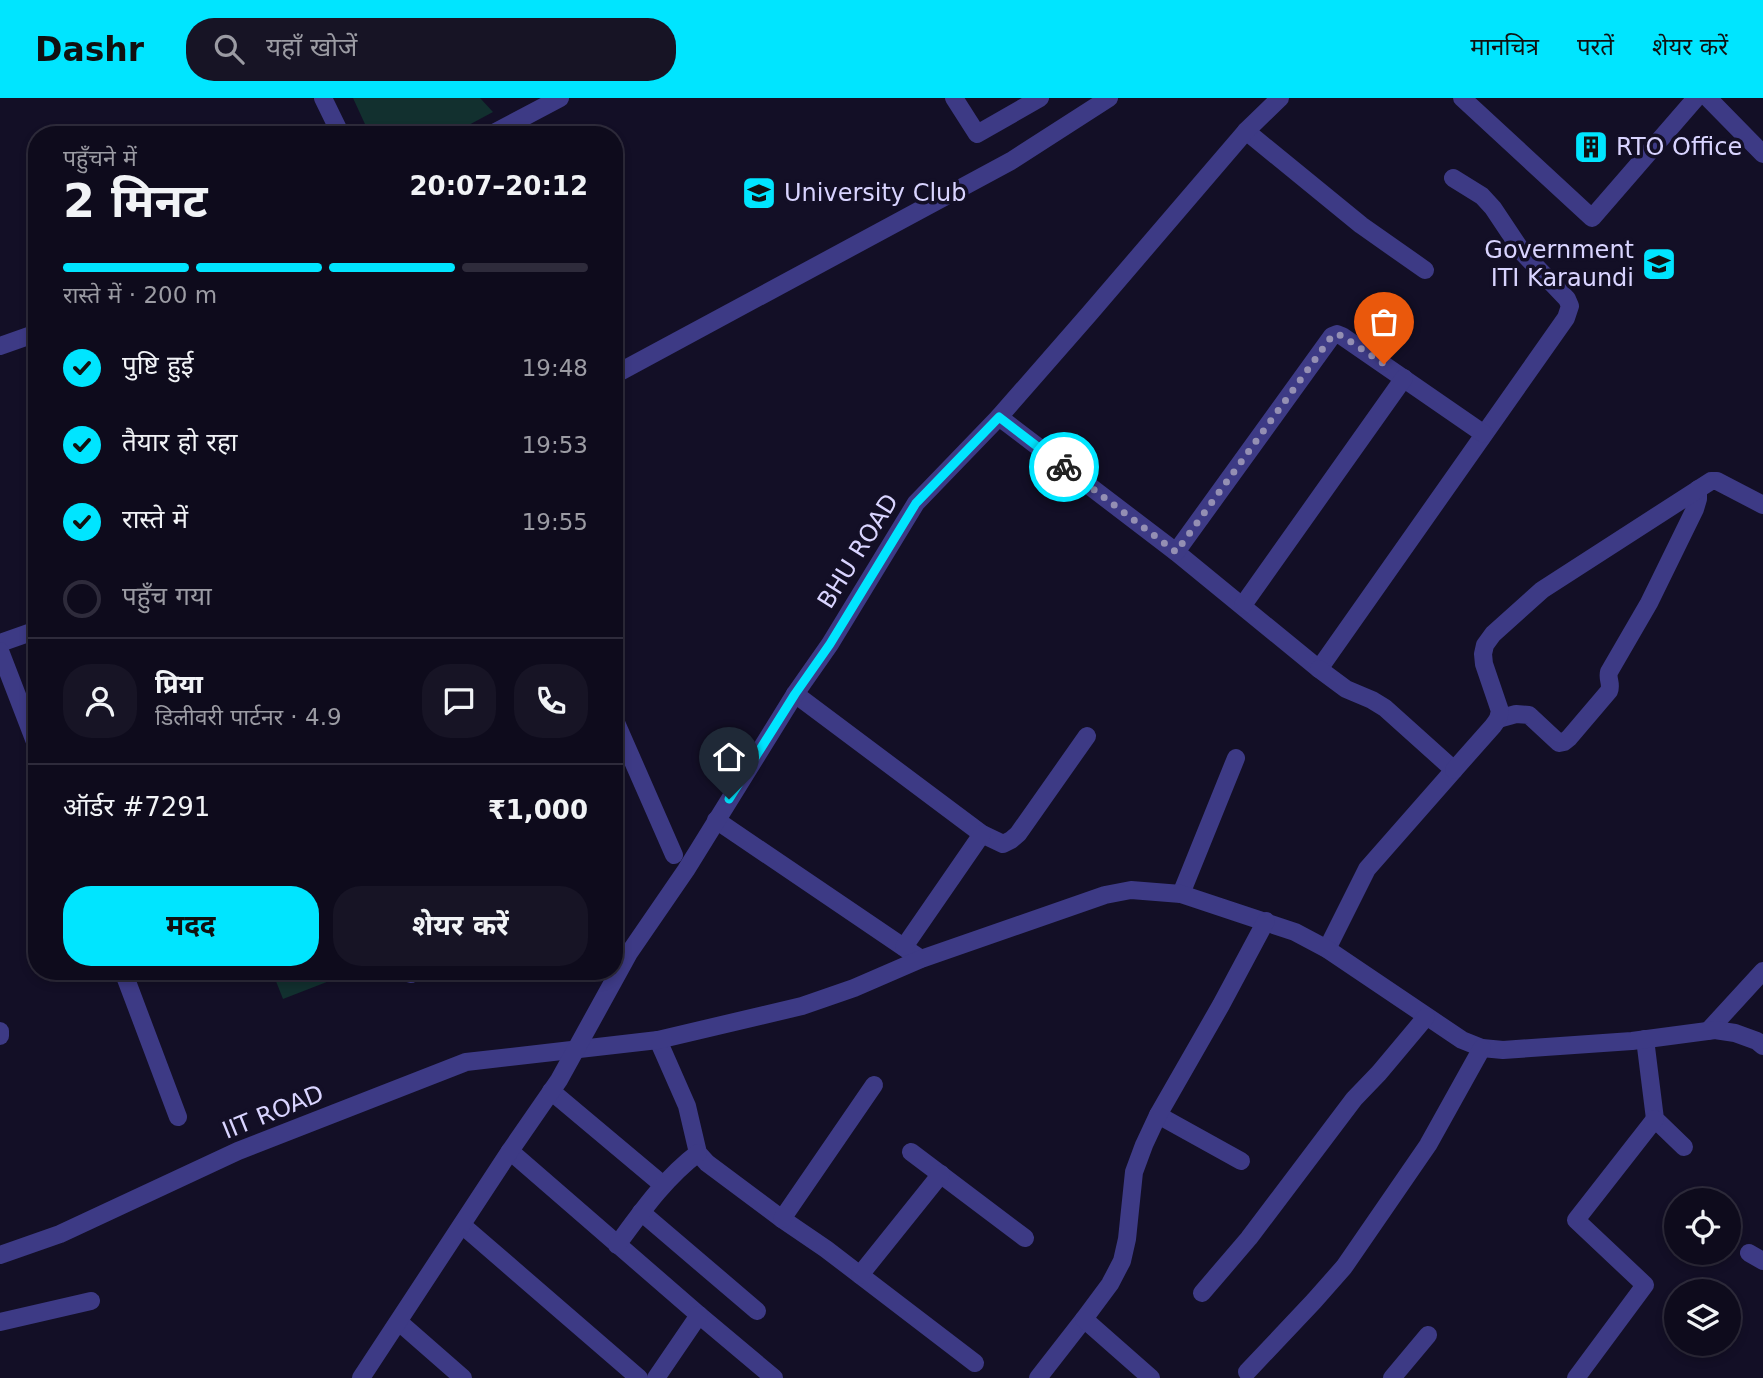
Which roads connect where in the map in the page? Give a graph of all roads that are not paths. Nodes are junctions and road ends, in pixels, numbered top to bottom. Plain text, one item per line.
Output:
1 (323, 98) edge
2 (560, 98) edge
3 (954, 98) edge
4 (1040, 98) edge
5 (1109, 98) edge
6 (1280, 98) edge
7 (1462, 98) edge
8 (1696, 98) edge
9 (1708, 98) edge
10 (337, 126) edge
11 (507, 126) edge
12 (1246, 131) junction
13 (1763, 154) edge
14 (1453, 178) dead end
15 (1425, 270) dead end
16 (28, 336) edge
17 (0, 346) edge
18 (623, 370) edge
19 (1404, 378) junction
20 (999, 417) junction
21 (1484, 434) junction
22 (1698, 489) junction
23 (1763, 505) edge
24 (1176, 552) junction
25 (1242, 605) junction
26 (28, 633) edge
27 (0, 643) edge
28 (0, 651) edge
29 (1319, 669) junction
30 (795, 694) junction
31 (1498, 719) junction
32 (28, 724) edge
33 (1087, 736) dead end
34 (623, 739) edge
35 (1236, 758) dead end
36 (1454, 771) junction
37 (716, 820) junction
38 (982, 834) junction
39 (674, 855) dead end
40 (1181, 894) junction
41 (1266, 921) junction
42 (904, 947) junction
43 (1327, 949) junction
44 (921, 959) junction
45 (623, 964) edge
46 (1763, 971) edge
47 (125, 980) edge
48 (614, 980) edge
49 (1426, 1017) junction
50 (1708, 1031) junction
51 (1645, 1039) junction
52 (658, 1040) junction
53 (1763, 1046) edge
54 (1482, 1048) junction
55 (574, 1051) junction
56 (874, 1085) dead end
57 (551, 1091) junction
58 (1158, 1115) junction
59 (178, 1117) dead end
60 (1655, 1119) junction
61 (1684, 1147) dead end
62 (510, 1151) junction
63 (911, 1152) dead end
64 (698, 1153) junction
65 (1241, 1161) dead end
66 (941, 1174) junction
67 (663, 1185) junction
68 (641, 1212) junction
69 (782, 1219) junction
70 (462, 1225) junction
71 (1026, 1238) dead end
72 (617, 1245) junction
73 (0, 1255) edge
74 (860, 1275) junction
75 (1202, 1293) dead end
76 (91, 1301) dead end
77 (757, 1311) dead end
78 (699, 1315) junction
79 (1084, 1320) junction
80 (0, 1322) edge
81 (399, 1322) junction
82 (1428, 1335) dead end
83 (975, 1363) dead end
84 (1247, 1372) dead end
85 (361, 1378) edge
86 (463, 1378) edge
87 (639, 1378) edge
88 (656, 1378) edge
89 (774, 1378) edge
90 (1038, 1378) edge
91 (1151, 1378) edge
92 (1392, 1378) edge
93 (1576, 1378) edge

1 - 10 street
2 - 11 street
3 - 4 street
5 - 18 street
6 - 12 street, BHU ROAD
7 - 8 street
9 - 13 street
12 - 15 street
12 - 20 street, BHU ROAD
14 - 21 street
16 - 17 street
19 - 21 street
19 - 24 street
19 - 25 street
20 - 24 street
20 - 30 street, BHU ROAD
21 - 29 street
22 - 23 street
22 - 31 street
22 - 31 street
24 - 25 street
25 - 29 street
26 - 27 street
28 - 32 street
29 - 36 street
30 - 37 street, BHU ROAD
30 - 38 street
31 - 36 street
33 - 38 street
34 - 39 street
35 - 40 street
36 - 43 street
37 - 42 street
37 - 45 street, BHU ROAD
38 - 42 street
40 - 41 street, IIT ROAD
40 - 44 street, IIT ROAD
41 - 43 street, IIT ROAD
41 - 58 street
42 - 44 street
43 - 49 street, IIT ROAD
44 - 52 street, IIT ROAD
46 - 50 street
47 - 59 street
48 - 55 street, BHU ROAD
49 - 54 street, IIT ROAD
49 - 75 street
50 - 51 street
50 - 53 street
51 - 54 street
51 - 60 street
52 - 55 street, IIT ROAD
52 - 64 street
54 - 84 street
55 - 57 street, BHU ROAD
55 - 73 street, IIT ROAD
56 - 69 street
57 - 62 street, BHU ROAD
57 - 67 street
58 - 65 street
58 - 79 street
60 - 61 street
60 - 93 street
62 - 70 street, BHU ROAD
62 - 72 street
63 - 66 street
64 - 67 street
64 - 69 street
66 - 71 street
66 - 74 street
67 - 68 street
68 - 72 street
68 - 77 street
69 - 74 street
70 - 81 street, BHU ROAD
70 - 87 street
72 - 78 street
74 - 83 street
76 - 80 street
78 - 88 street
78 - 89 street
79 - 90 street
79 - 91 street
81 - 85 street, BHU ROAD
81 - 86 street
82 - 92 street

